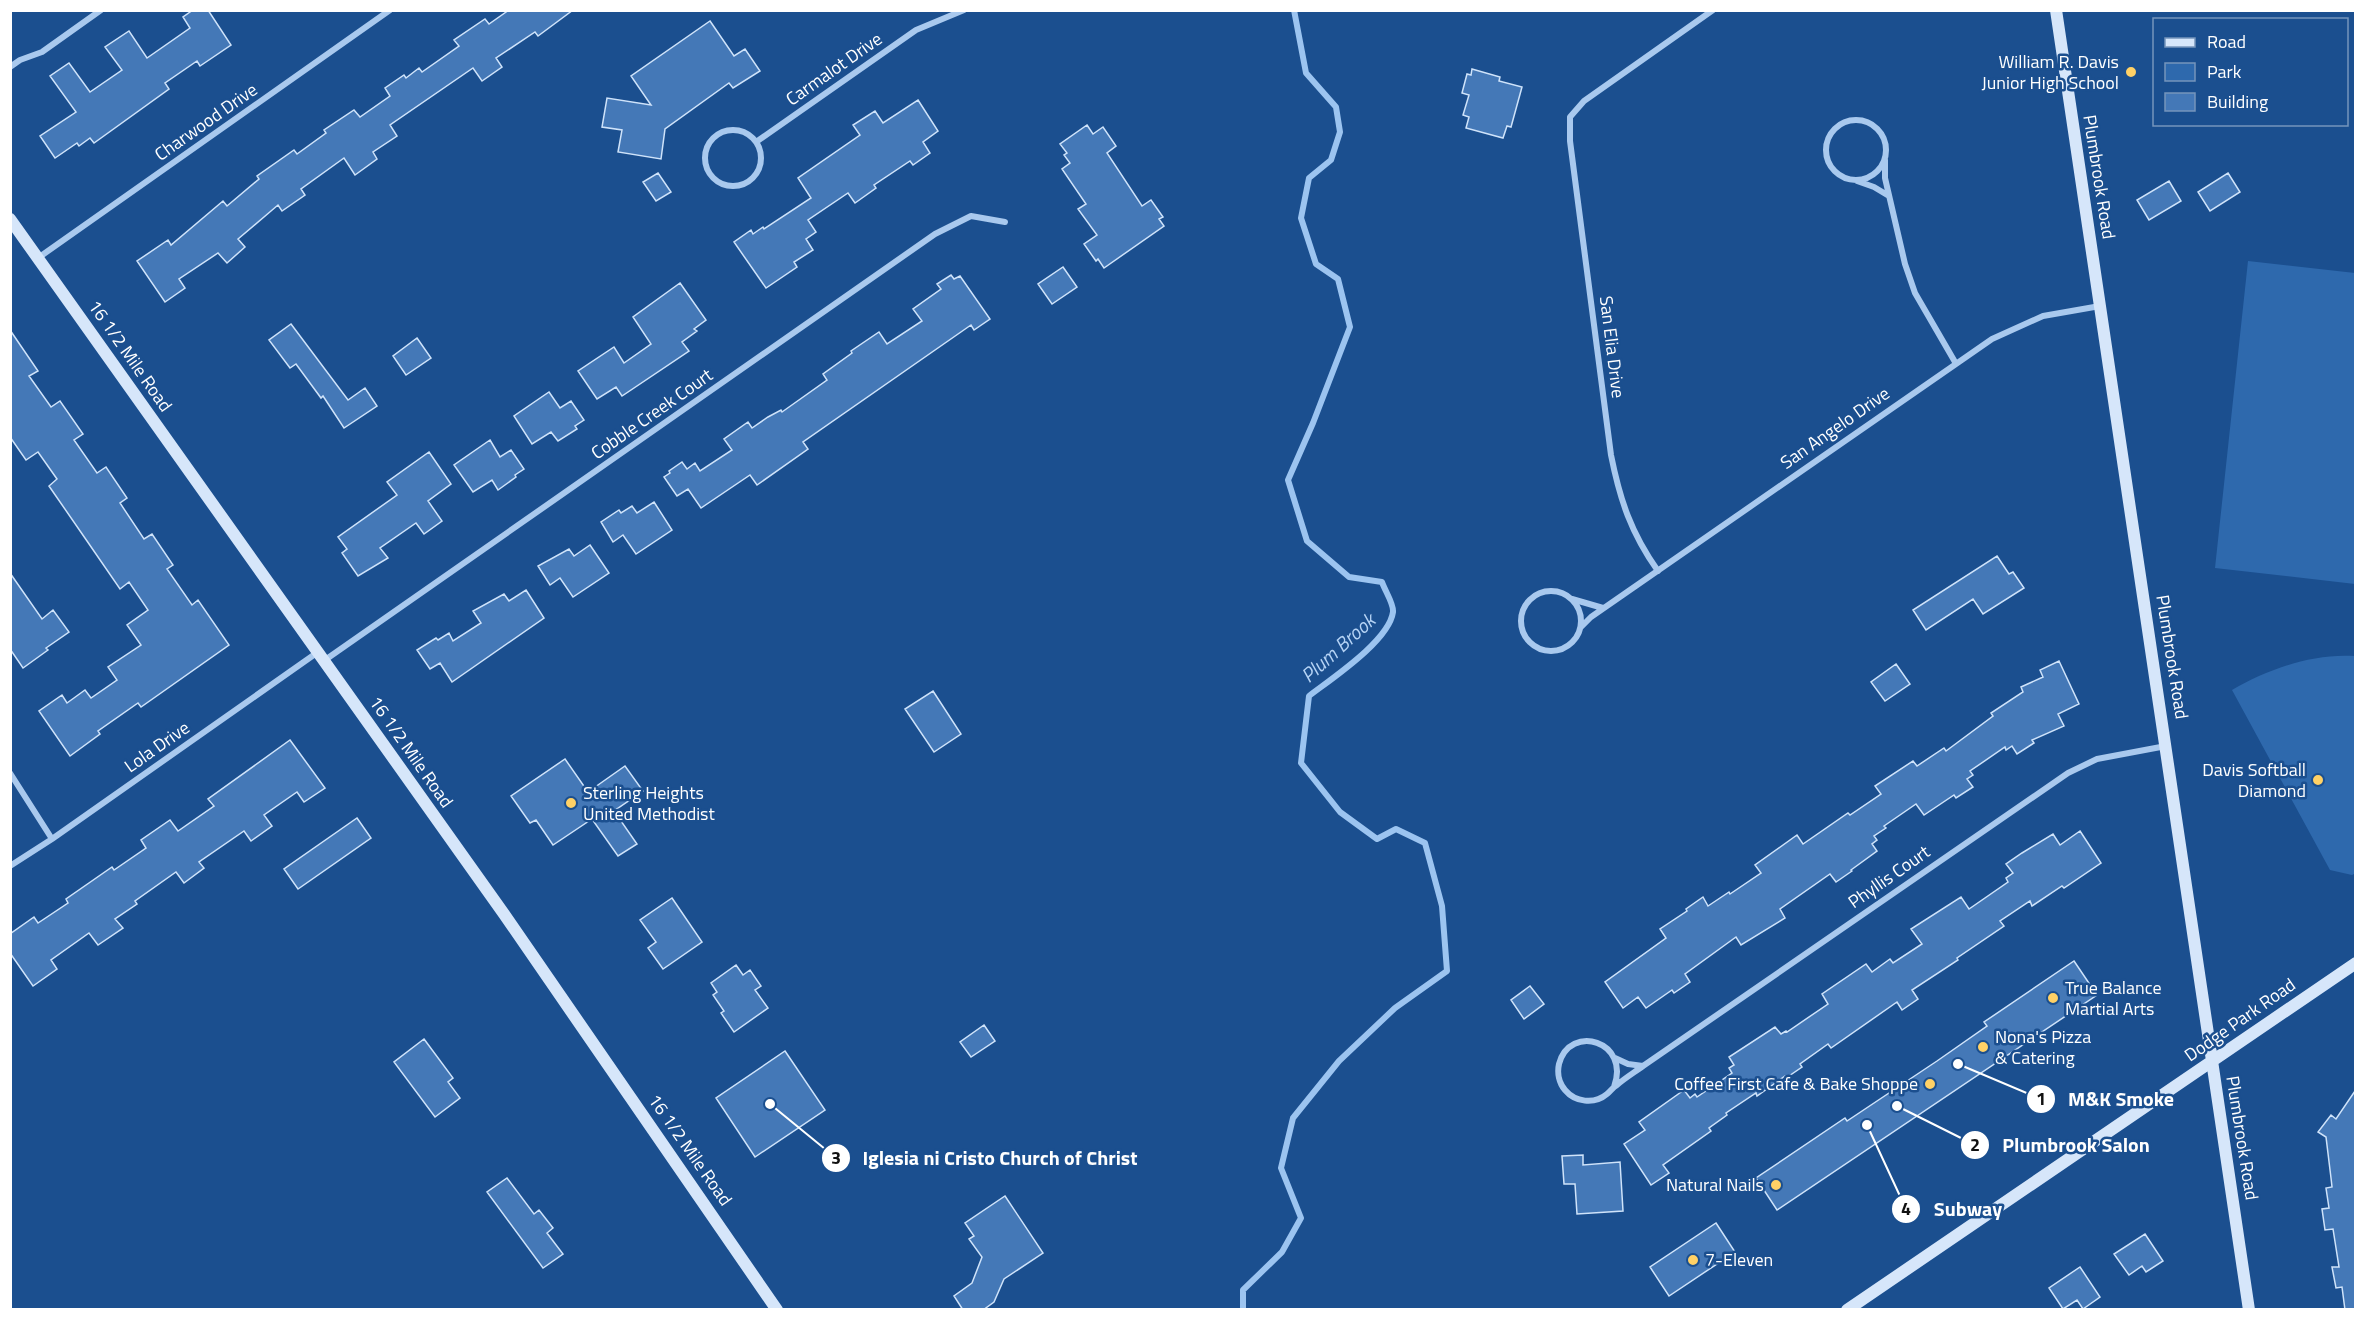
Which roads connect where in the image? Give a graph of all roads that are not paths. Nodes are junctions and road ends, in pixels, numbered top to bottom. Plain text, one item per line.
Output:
1 (101, 10) edge
2 (390, 10) edge
3 (964, 10) edge
4 (1713, 10) edge
5 (2056, 10) edge
6 (10, 67) edge
7 (756, 142) junction
8 (1885, 160) junction
9 (1854, 180) junction
10 (1889, 196) junction
11 (10, 219) edge
12 (1005, 222) dead end
13 (39, 258) junction
14 (2100, 306) junction
15 (1955, 362) junction
16 (1658, 571) junction
17 (1571, 599) junction
18 (1603, 608) junction
19 (1581, 627) junction
20 (322, 656) junction
21 (2167, 746) junction
22 (10, 773) edge
23 (52, 839) junction
24 (10, 866) edge
25 (2355, 963) edge
26 (1615, 1058) junction
27 (2212, 1061) junction
28 (1643, 1066) junction
29 (1614, 1087) junction
30 (777, 1310) edge
31 (1847, 1310) edge
32 (2249, 1310) edge

1 - 6 street
2 - 13 street, Charwood Drive
3 - 7 street, Carmalot Drive
4 - 16 street, San Elia Drive
5 - 14 street, Plumbrook Road
7 - 7 street
8 - 9 street
8 - 9 street
8 - 10 street
9 - 10 street
10 - 15 street
11 - 13 street, 16 1/2 Mile Road
12 - 20 street, Cobble Creek Court
13 - 20 street, 16 1/2 Mile Road
14 - 15 street, San Angelo Drive
14 - 21 street, Plumbrook Road
15 - 16 street, San Angelo Drive
16 - 18 street, San Angelo Drive
17 - 18 street, San Angelo Drive
17 - 19 street
17 - 19 street, San Angelo Drive
18 - 19 street, San Angelo Drive
20 - 23 street, Lola Drive
20 - 30 street, 16 1/2 Mile Road
21 - 27 street, Plumbrook Road
21 - 28 street, Phyllis Court
22 - 23 street
23 - 24 street, Lola Drive
25 - 27 street, Dodge Park Road
26 - 28 street, Phyllis Court
26 - 29 street
26 - 29 street, Phyllis Court
27 - 31 street, Dodge Park Road
27 - 32 street, Plumbrook Road
28 - 29 street, Phyllis Court

